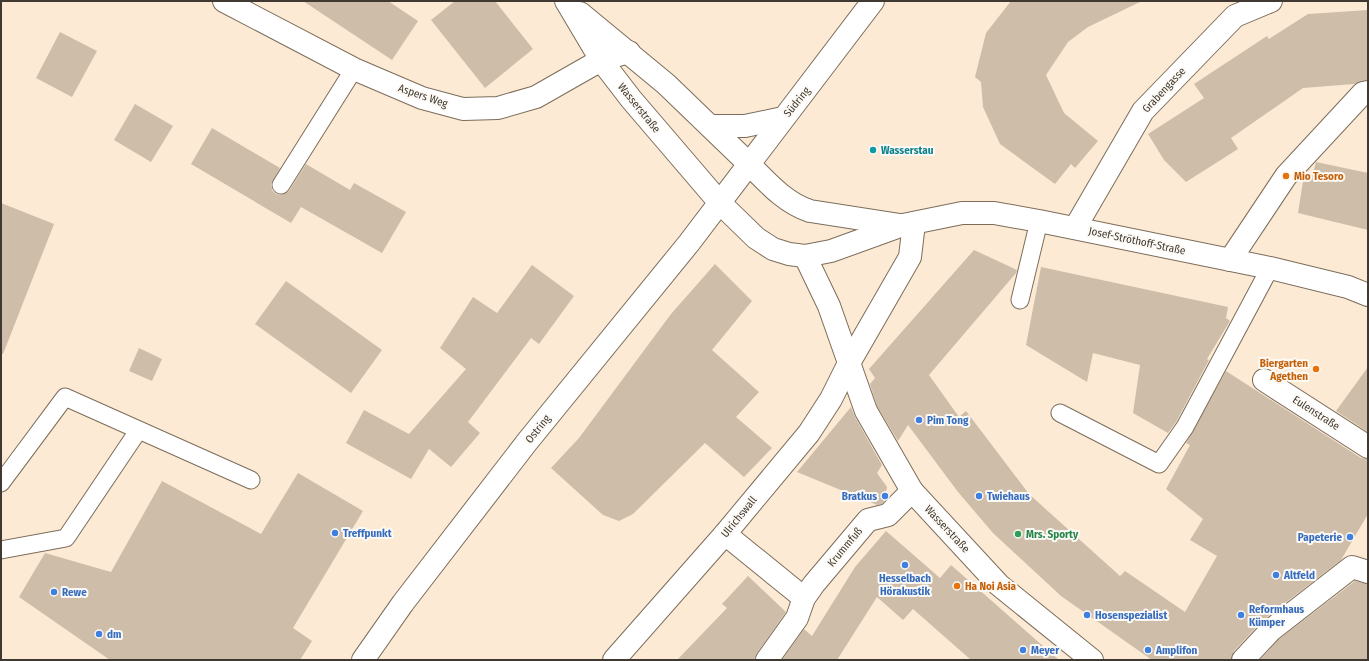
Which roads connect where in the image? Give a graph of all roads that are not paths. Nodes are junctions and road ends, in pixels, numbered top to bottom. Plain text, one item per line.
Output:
1 (224, 1) edge
2 (874, 1) edge
3 (1271, 1) edge
4 (568, 3) edge
5 (630, 52) junction
6 (602, 60) junction
7 (354, 69) junction
8 (1368, 92) edge
9 (784, 118) junction
10 (710, 126) junction
11 (749, 164) junction
12 (281, 185) dead end
13 (720, 202) junction
14 (1039, 221) junction
15 (909, 224) junction
16 (1075, 228) junction
17 (805, 256) junction
18 (1230, 260) junction
19 (1270, 268) junction
20 (1368, 295) edge
21 (1020, 300) dead end
22 (849, 363) junction
23 (1264, 380) dead end
24 (1060, 413) dead end
25 (138, 431) junction
26 (1368, 447) edge
27 (251, 480) dead end
28 (1, 483) edge
29 (912, 491) junction
30 (726, 534) junction
31 (1, 550) edge
32 (1368, 572) edge
33 (804, 598) junction
34 (363, 660) edge
35 (614, 660) edge
36 (767, 660) edge
37 (1092, 660) edge
38 (1243, 660) edge

1 - 7 street, Aspers Weg
2 - 9 street, Südring
3 - 16 street, Grabengasse
4 - 5 street, Wasserstraße
4 - 6 street, Wasserstraße
5 - 6 street, Aspers Weg
5 - 10 street, Wasserstraße
6 - 7 street, Aspers Weg
6 - 13 street, Wasserstraße
7 - 12 lane
8 - 18 street
9 - 10 street
9 - 11 street, Südring
10 - 11 street, Wasserstraße
11 - 13 street, Südring
11 - 15 street, Josef-Ströthoff-Straße
13 - 17 street, Josef-Ströthoff-Straße
13 - 34 street, Ostring
14 - 15 street, Josef-Ströthoff-Straße
14 - 16 street, Josef-Ströthoff-Straße
14 - 21 lane
15 - 17 street, Josef-Ströthoff-Straße
15 - 22 street
16 - 18 street, Josef-Ströthoff-Straße
17 - 22 street, Wasserstraße
18 - 19 street, Josef-Ströthoff-Straße
19 - 20 street, Josef-Ströthoff-Straße
19 - 24 lane
22 - 29 street, Wasserstraße
22 - 30 street, Ulrichswall
23 - 26 street, Eulenstraße
25 - 27 lane
25 - 28 lane
25 - 31 lane
29 - 33 street, Krummfuß
29 - 37 street, Wasserstraße
30 - 33 street
30 - 35 street, Ulrichswall
32 - 38 street
33 - 36 street, Krummfuß

